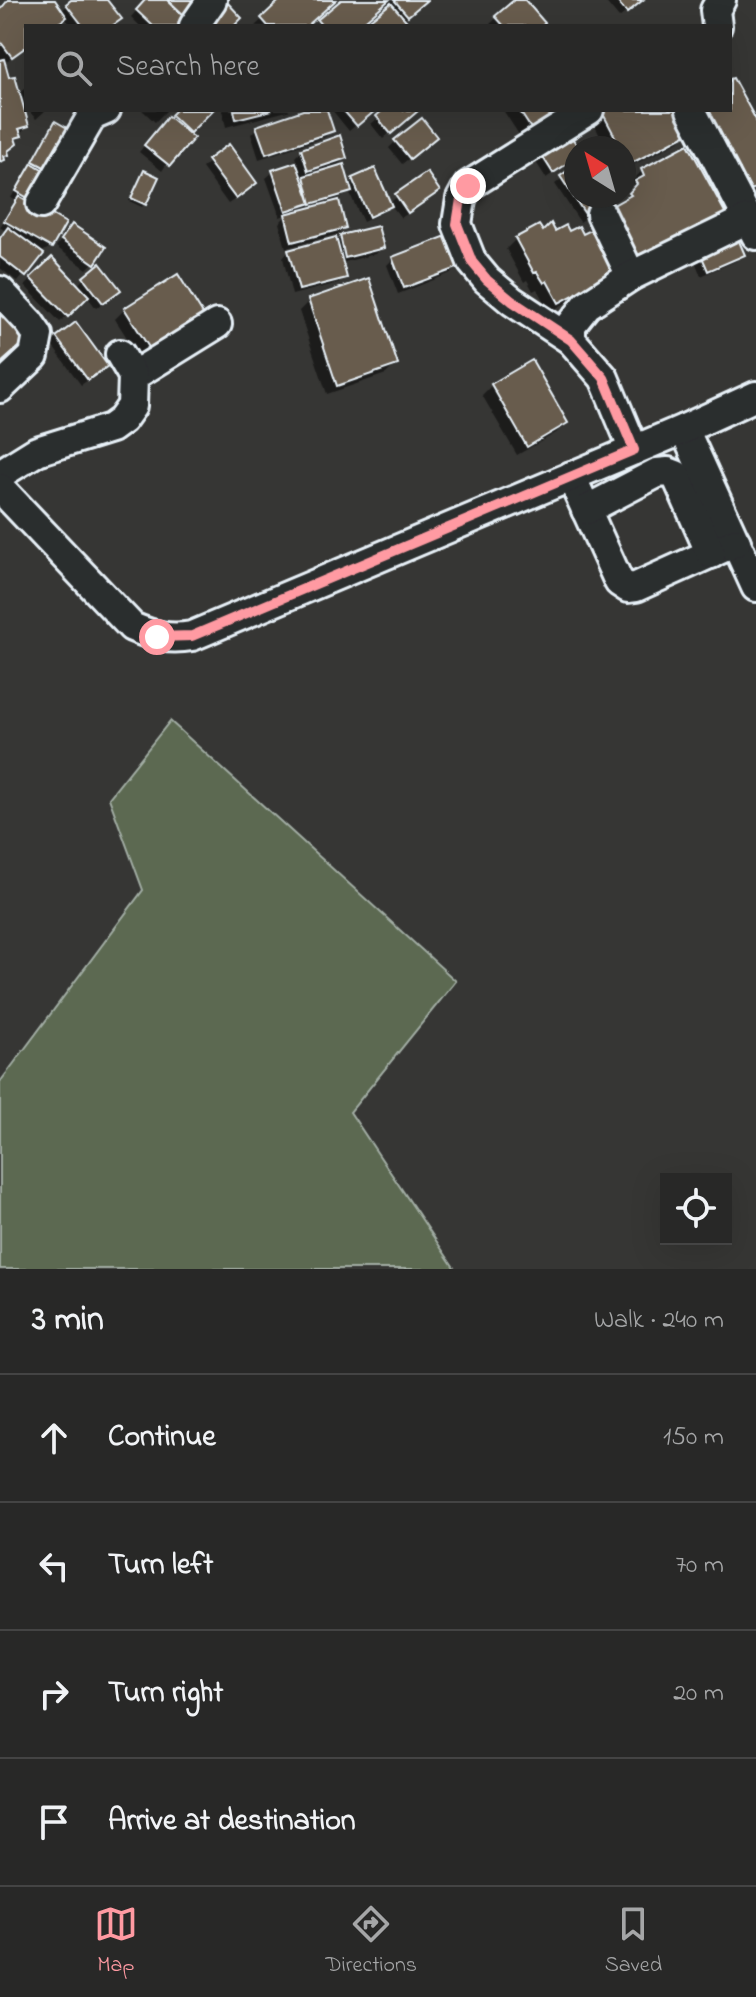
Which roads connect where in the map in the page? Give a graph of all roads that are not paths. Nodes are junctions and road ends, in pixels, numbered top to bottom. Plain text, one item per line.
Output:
1 (212, 0) edge
2 (721, 0) edge
3 (195, 24) edge
4 (717, 24) edge
5 (101, 112) edge
6 (586, 112) edge
7 (692, 112) edge
8 (41, 204) dead end
9 (601, 214) dead end
10 (750, 215) edge
11 (631, 276) junction
12 (0, 291) edge
13 (217, 324) dead end
14 (571, 340) junction
15 (0, 388) edge
16 (756, 396) edge
17 (684, 429) junction
18 (634, 450) junction
19 (0, 474) edge
20 (571, 476) junction
21 (0, 488) edge
22 (586, 510) junction
23 (723, 548) junction
24 (756, 587) edge

1 - 3 street
2 - 4 street
5 - 8 street
6 - 14 street
7 - 10 street
9 - 11 street
10 - 11 street
11 - 14 street
12 - 15 street
13 - 19 street
14 - 18 street
16 - 17 street
17 - 18 street
17 - 23 street
18 - 20 street
20 - 21 street
20 - 22 street
22 - 23 street
22 - 23 street
23 - 24 street

